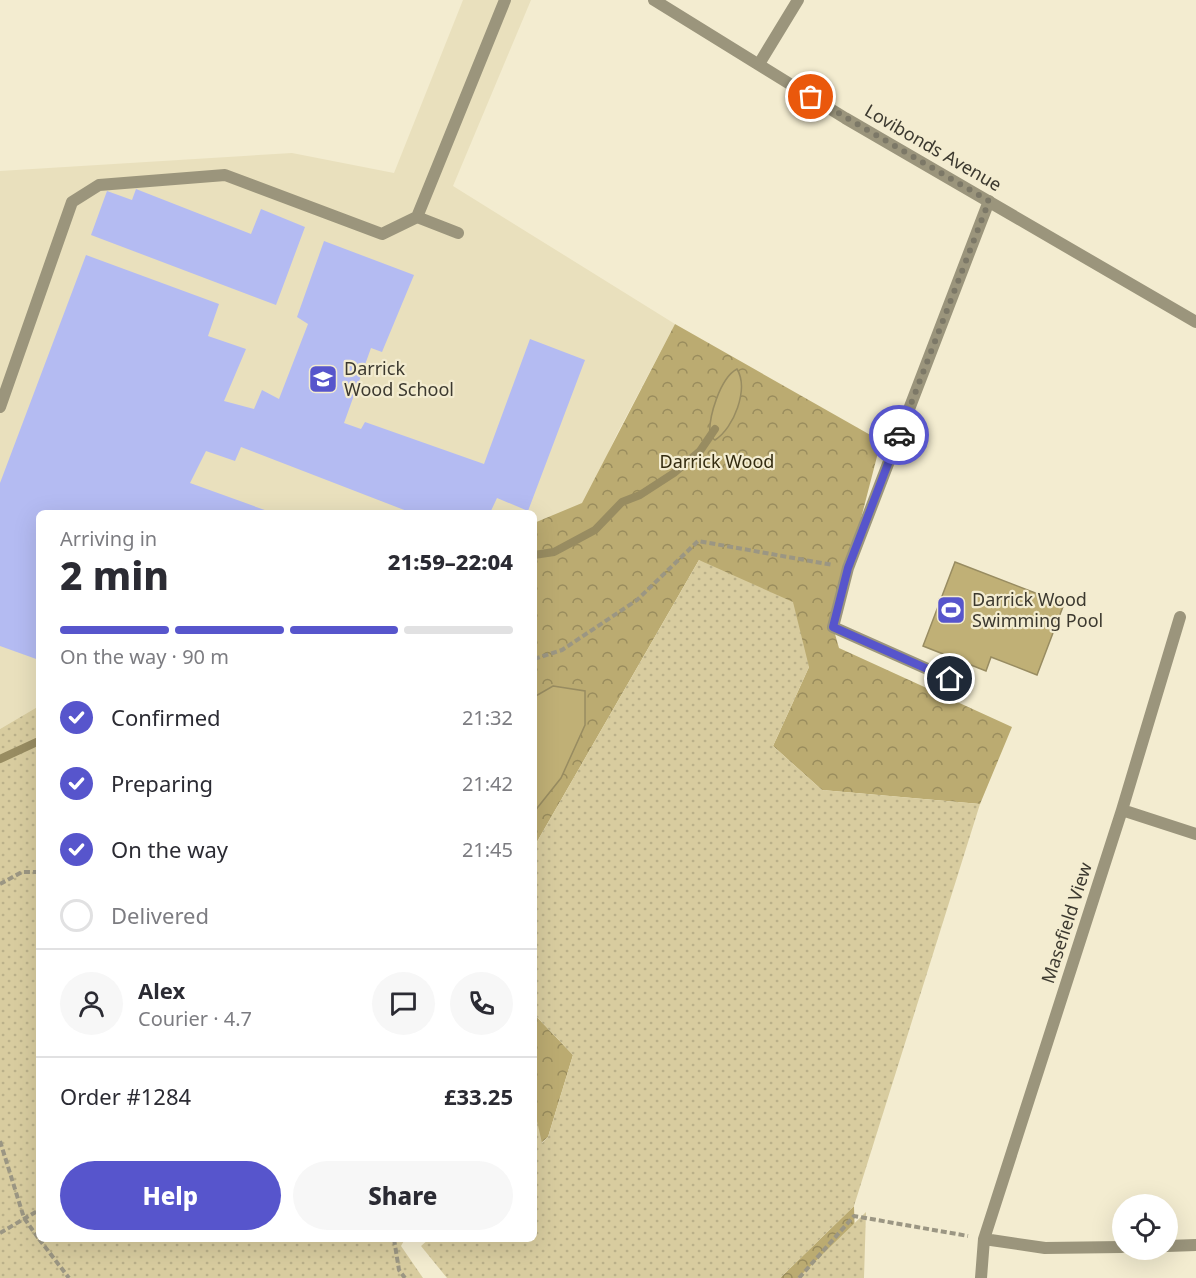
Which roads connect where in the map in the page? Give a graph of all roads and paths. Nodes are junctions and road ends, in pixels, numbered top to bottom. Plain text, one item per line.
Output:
1 (505, 0) edge
2 (654, 0) edge
3 (798, 0) edge
4 (759, 64) junction
5 (989, 201) junction
6 (417, 217) junction
7 (458, 233) dead end
8 (1196, 322) edge
9 (0, 407) edge
10 (848, 568) junction
11 (1180, 617) dead end
12 (537, 658) edge
13 (950, 679) dead end
14 (1122, 810) junction
15 (1196, 834) edge
16 (36, 872) edge
17 (0, 884) edge
18 (0, 1141) edge
19 (36, 1212) edge
20 (24, 1218) junction
21 (0, 1233) edge
22 (36, 1235) edge
23 (984, 1239) junction
24 (41, 1242) edge
25 (394, 1242) edge
26 (1196, 1245) edge
27 (1178, 1246) edge
28 (1112, 1247) edge
29 (69, 1278) edge
30 (405, 1278) edge
31 (799, 1278) edge
32 (981, 1278) edge

1 - 6 street
2 - 4 street, Lovibonds Avenue
3 - 4 street
4 - 5 street, Lovibonds Avenue
5 - 8 street, Lovibonds Avenue
5 - 10 street
6 - 7 street
6 - 9 street
10 - 12 path
10 - 13 street
11 - 14 street, Masefield View
14 - 15 street
14 - 23 street, Masefield View
16 - 17 path
18 - 20 path
19 - 20 path
20 - 21 path
20 - 22 path
23 - 28 street
23 - 31 path
23 - 32 street, Masefield View
24 - 29 path
25 - 30 path
26 - 27 street

